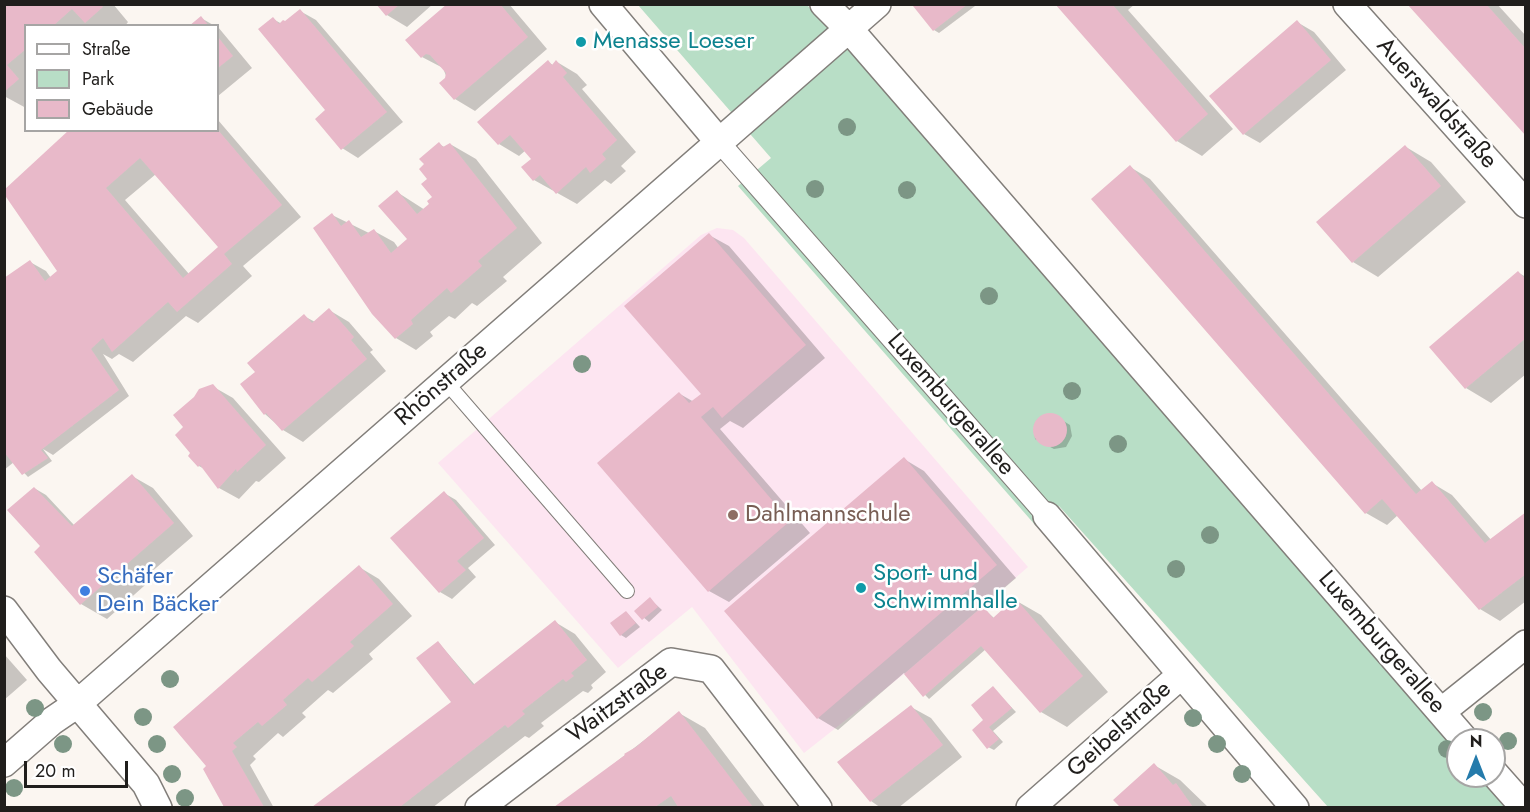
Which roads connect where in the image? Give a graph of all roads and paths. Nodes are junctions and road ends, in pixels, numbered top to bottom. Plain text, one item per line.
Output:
1 (603, 4) edge
2 (824, 4) edge
3 (877, 4) edge
4 (1347, 4) edge
5 (849, 29) junction
6 (720, 143) junction
7 (1526, 204) edge
8 (446, 382) junction
9 (1047, 516) joint
10 (627, 591) dead end
11 (4, 610) edge
12 (1526, 644) edge
13 (1181, 675) junction
14 (77, 704) junction
15 (1441, 712) junction
16 (1455, 728) edge
17 (4, 763) edge
18 (1506, 786) edge
19 (158, 807) edge
20 (479, 807) edge
21 (818, 807) edge
22 (1030, 807) edge
23 (1295, 807) edge
24 (1525, 807) edge

1 - 6 street, Luxemburgerallee
2 - 5 street, Luxemburgerallee
3 - 5 street, Rhönstraße
4 - 7 street, Auerswaldstraße
5 - 6 street, Rhönstraße
5 - 15 street, Luxemburgerallee
6 - 8 street, Rhönstraße
6 - 9 street, Luxemburgerallee
8 - 10 lane
8 - 14 street, Rhönstraße
9 - 13 street, Luxemburgerallee
11 - 14 street
12 - 15 street
13 - 22 street, Geibelstraße
13 - 23 street, Luxemburgerallee
14 - 17 street, Rhönstraße
14 - 19 street
15 - 16 street, Luxemburgerallee
18 - 24 street
20 - 21 street, Waitzstraße

